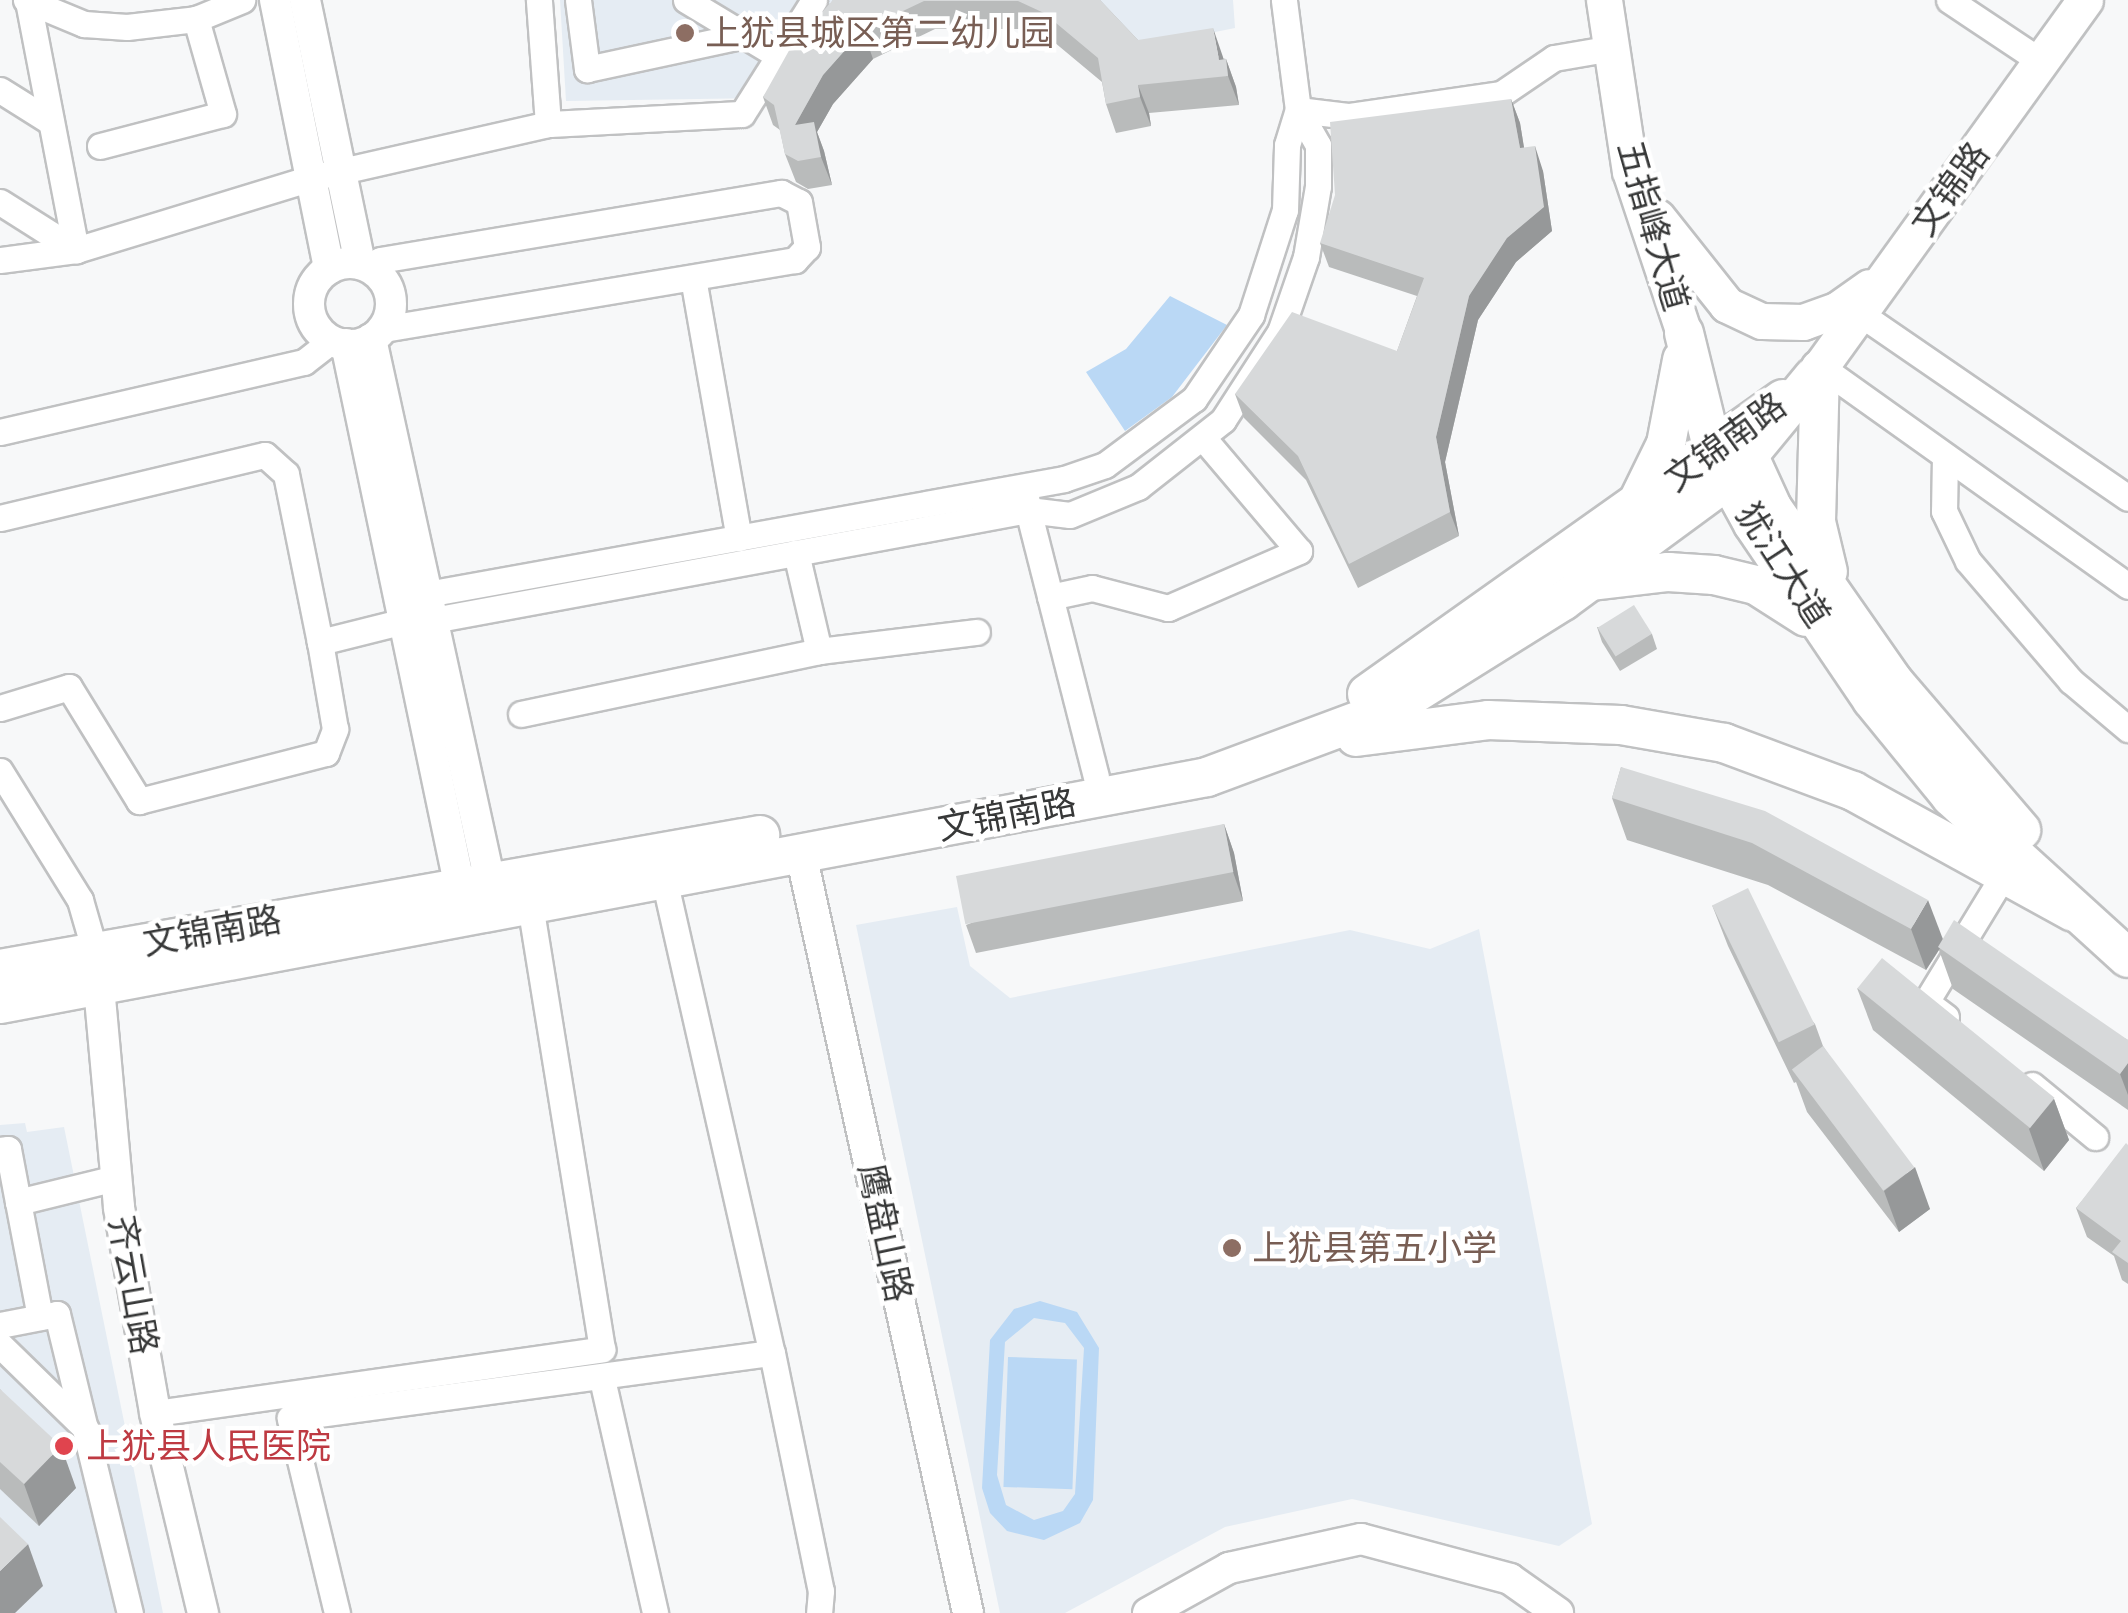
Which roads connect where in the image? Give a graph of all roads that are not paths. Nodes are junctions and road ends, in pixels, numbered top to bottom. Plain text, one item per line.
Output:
1 (27, 0) edge
2 (242, 0) edge
3 (275, 0) edge
4 (305, 0) edge
5 (538, 0) edge
6 (578, 0) edge
7 (686, 0) edge
8 (814, 0) edge
9 (1284, 0) edge
10 (1604, 0) edge
11 (1949, 0) edge
12 (2085, 0) edge
13 (196, 19) junction
14 (746, 34) junction
15 (1612, 48) junction
16 (779, 56) junction
17 (2042, 62) junction
18 (0, 90) edge
19 (1298, 110) junction
20 (51, 122) junction
21 (548, 124) junction
22 (100, 146) dead end
23 (326, 174) junction
24 (1635, 186) junction
25 (1286, 200) junction
26 (0, 202) edge
27 (1316, 204) junction
28 (76, 250) junction
29 (0, 260) edge
30 (366, 266) junction
31 (329, 268) junction
32 (1890, 271) junction
33 (693, 278) junction
34 (1859, 313) junction
35 (1684, 333) junction
36 (358, 338) junction
37 (1817, 372) junction
38 (1187, 405) junction
39 (0, 432) edge
40 (1209, 434) junction
41 (1120, 455) junction
42 (1732, 455) junction
43 (1946, 456) junction
44 (1138, 487) junction
45 (1026, 498) junction
46 (2128, 498) edge
47 (1635, 506) junction
48 (0, 518) edge
49 (738, 538) junction
50 (796, 553) junction
51 (1590, 581) junction
52 (2128, 586) edge
53 (1050, 598) junction
54 (419, 611) junction
55 (1829, 612) junction
56 (977, 632) dead end
57 (320, 642) junction
58 (819, 651) junction
59 (0, 708) edge
60 (521, 714) dead end
61 (2128, 730) edge
62 (1294, 744) junction
63 (0, 770) edge
64 (1096, 776) junction
65 (802, 854) junction
66 (2004, 874) junction
67 (664, 879) junction
68 (475, 885) junction
69 (530, 905) junction
70 (2073, 912) junction
71 (2128, 931) edge
72 (2128, 958) edge
73 (0, 969) edge
74 (97, 969) junction
75 (0, 1004) edge
76 (1969, 1035) edge
77 (2012, 1069) edge
78 (2095, 1137) dead end
79 (0, 1150) edge
80 (116, 1178) junction
81 (18, 1202) junction
82 (40, 1317) junction
83 (0, 1325) edge
84 (0, 1345) edge
85 (772, 1354) junction
86 (602, 1379) junction
87 (156, 1412) junction
88 (88, 1431) junction
89 (130, 1613) edge
90 (203, 1613) edge
91 (338, 1613) edge
92 (654, 1613) edge
93 (819, 1613) edge
94 (968, 1613) edge
95 (1148, 1613) edge
96 (1558, 1613) edge

1 - 13 street
1 - 20 street
2 - 13 street
3 - 23 street
4 - 23 street
5 - 21 street
6 - 14 street
7 - 14 street
8 - 16 street
9 - 19 street
10 - 15 main road, 五指峰大道
11 - 17 street
12 - 17 main road, 文锦路
13 - 22 street
14 - 16 street
15 - 19 street
15 - 24 main road, 五指峰大道
16 - 21 street
17 - 32 main road, 文锦路
18 - 20 street
19 - 25 street
19 - 27 street
20 - 28 street
21 - 23 street
23 - 28 street
23 - 30 street
23 - 31 street
24 - 32 main road
24 - 35 main road, 五指峰大道
25 - 27 street
25 - 38 street
26 - 28 street
27 - 40 street
28 - 29 street
30 - 31 street
30 - 33 street
30 - 36 street
31 - 36 street
32 - 34 main road, 文锦路
33 - 36 street
33 - 49 street
34 - 37 main road, 文锦路
34 - 46 street
35 - 42 main road, 犹江大道
35 - 47 main road
36 - 39 street
36 - 54 street
37 - 42 main road, 文锦南路
37 - 43 street
37 - 55 main road
38 - 40 street
38 - 41 street
40 - 44 street
40 - 53 street
41 - 44 street
41 - 45 street
42 - 47 main road, 文锦南路
42 - 51 main road, 文锦南路
42 - 55 main road, 犹江大道
43 - 52 street
43 - 61 street
44 - 45 street
45 - 49 street
45 - 50 street
45 - 53 street
47 - 64 main road, 文锦南路
48 - 57 street
49 - 54 street
50 - 54 street
50 - 58 street
51 - 55 main road
51 - 62 main road, 文锦南路
53 - 64 street
54 - 57 street
54 - 68 street
55 - 70 main road, 犹江大道
55 - 71 main road, 犹江大道
56 - 58 street
57 - 59 street
58 - 60 street
62 - 65 main road, 文锦南路
62 - 66 main road
63 - 74 street
64 - 68 main road, 文锦南路
65 - 67 main road, 文锦南路
65 - 94 street, 鹰盘山路
66 - 70 main road
66 - 76 street
67 - 69 main road, 文锦南路
67 - 85 street
68 - 74 main road, 文锦南路
69 - 74 main road, 文锦南路
69 - 87 street
70 - 72 main road, 犹江大道
73 - 74 main road, 文锦南路
74 - 75 main road, 文锦南路
74 - 80 street, 齐云山路
77 - 78 street
79 - 81 street
80 - 81 street
80 - 87 street, 齐云山路
81 - 82 street
82 - 83 street
82 - 88 street
84 - 88 street
85 - 86 street
85 - 93 street
86 - 91 street
86 - 92 street
87 - 90 street, 齐云山路
88 - 89 street
95 - 96 street

